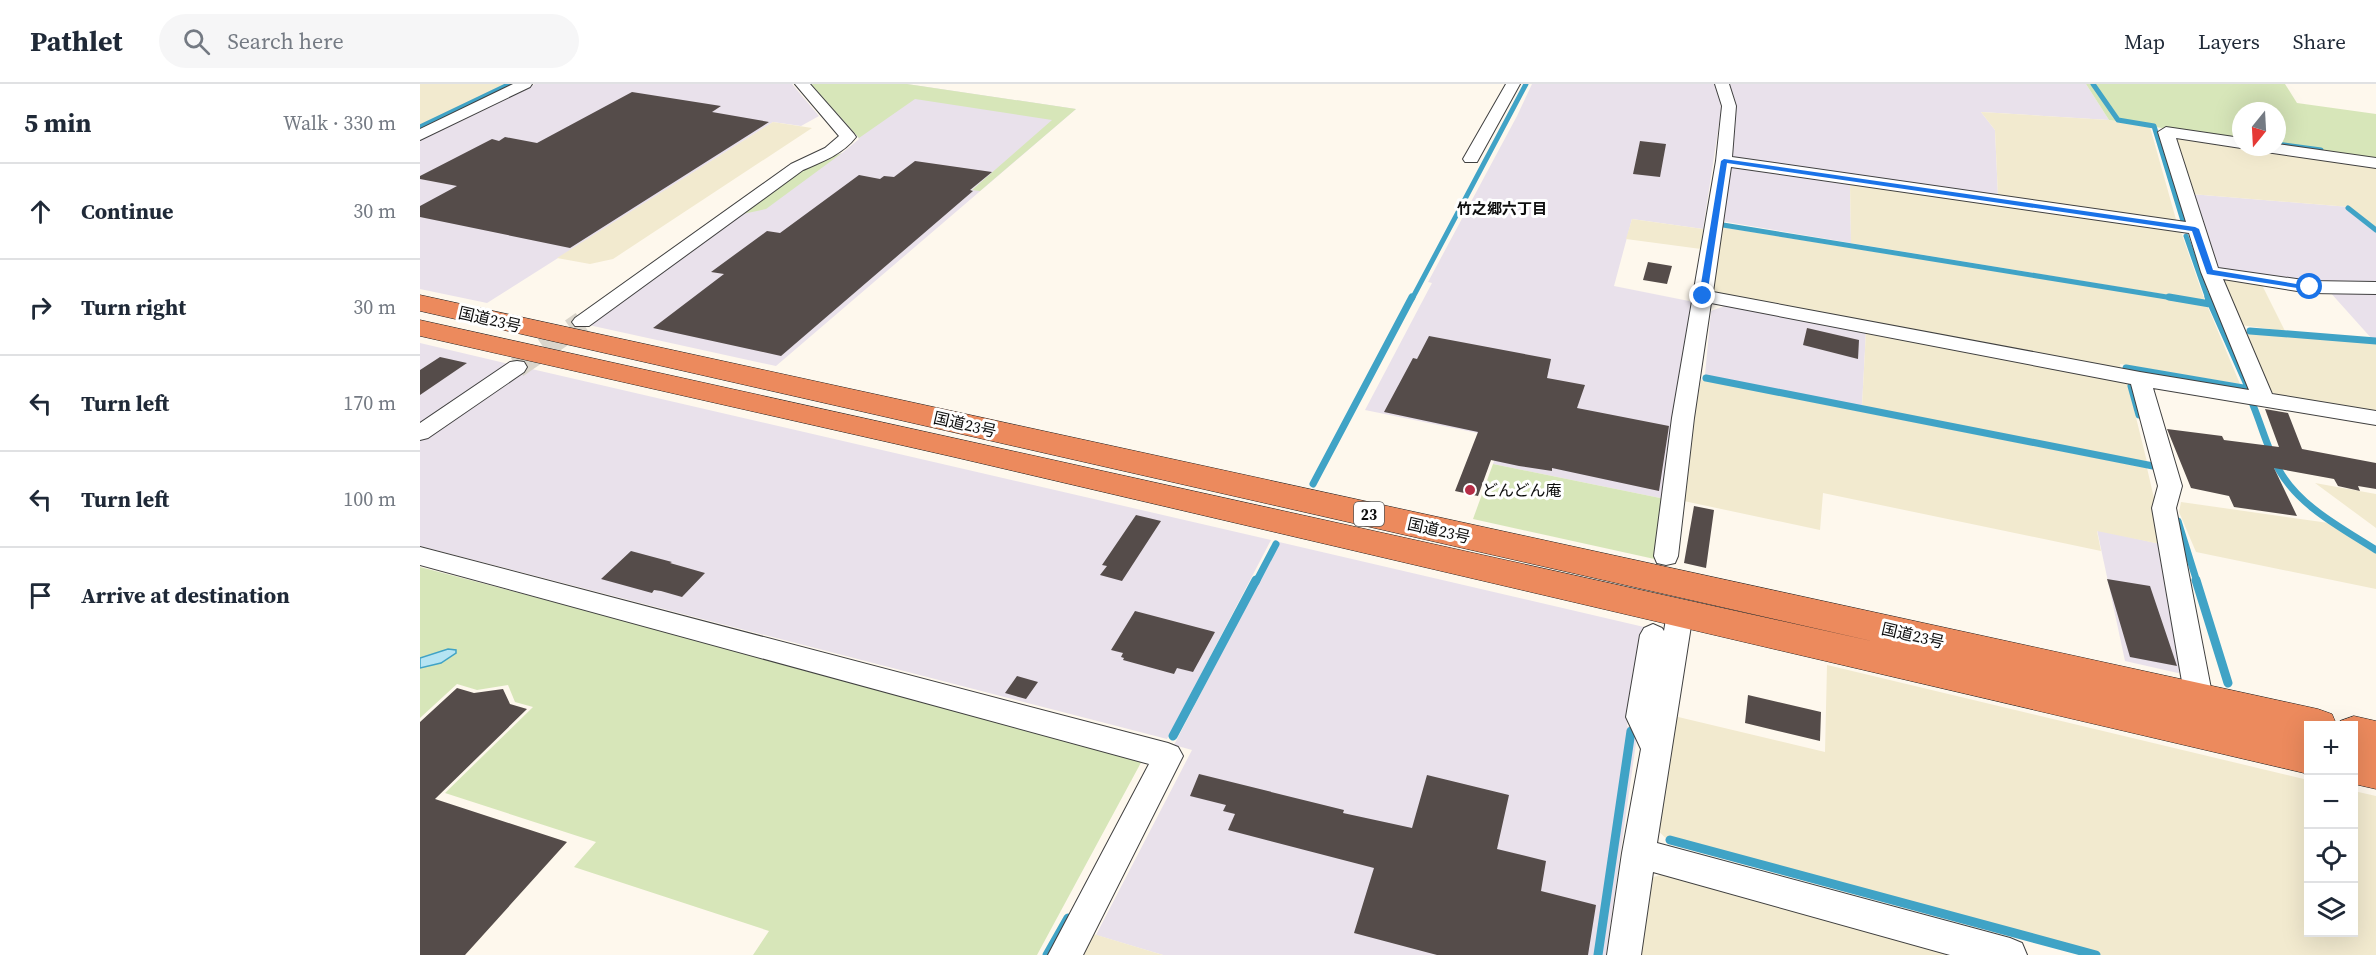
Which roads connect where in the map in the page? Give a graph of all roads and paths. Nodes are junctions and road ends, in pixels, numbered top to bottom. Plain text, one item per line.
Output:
1 (525, 84) edge
2 (802, 84) edge
3 (1513, 84) edge
4 (1722, 84) edge
5 (420, 135) edge
6 (2232, 142) edge
7 (2286, 150) edge
8 (1471, 159) dead end
9 (1724, 161) junction
10 (2376, 164) edge
11 (2195, 229) junction
12 (2210, 272) junction
13 (2376, 288) edge
14 (1703, 296) junction
15 (420, 303) edge
16 (582, 322) tunnel mouth
17 (420, 328) edge
18 (517, 367) tunnel mouth
19 (2140, 379) junction
20 (2264, 399) junction
21 (2376, 418) edge
22 (420, 434) edge
23 (420, 556) edge
24 (1666, 556) dead end
25 (1680, 613) junction
26 (1653, 635) dead end
27 (2199, 699) junction
28 (2304, 723) edge
29 (2358, 735) edge
30 (2376, 738) edge
31 (1656, 748) junction
32 (2304, 755) edge
33 (2358, 767) edge
34 (2376, 771) edge
35 (1638, 853) junction
36 (1065, 955) edge
37 (1624, 955) edge
38 (2010, 955) edge

1 - 5 street
2 - 16 street
3 - 8 street
4 - 9 street
6 - 11 street
7 - 10 street
9 - 11 street
9 - 14 street
11 - 12 street
12 - 13 street
12 - 20 street
14 - 19 street
14 - 24 street
15 - 27 highway, 国道23号 / 23
17 - 25 highway, 国道23号 / 23
18 - 22 street
19 - 20 street
19 - 27 street
20 - 21 street
23 - 36 street
25 - 31 street
25 - 32 highway, 国道23号 / 23
26 - 31 street
27 - 28 highway, 国道23号 / 23
29 - 30 highway
31 - 35 street
33 - 34 highway
35 - 37 street
35 - 38 street

